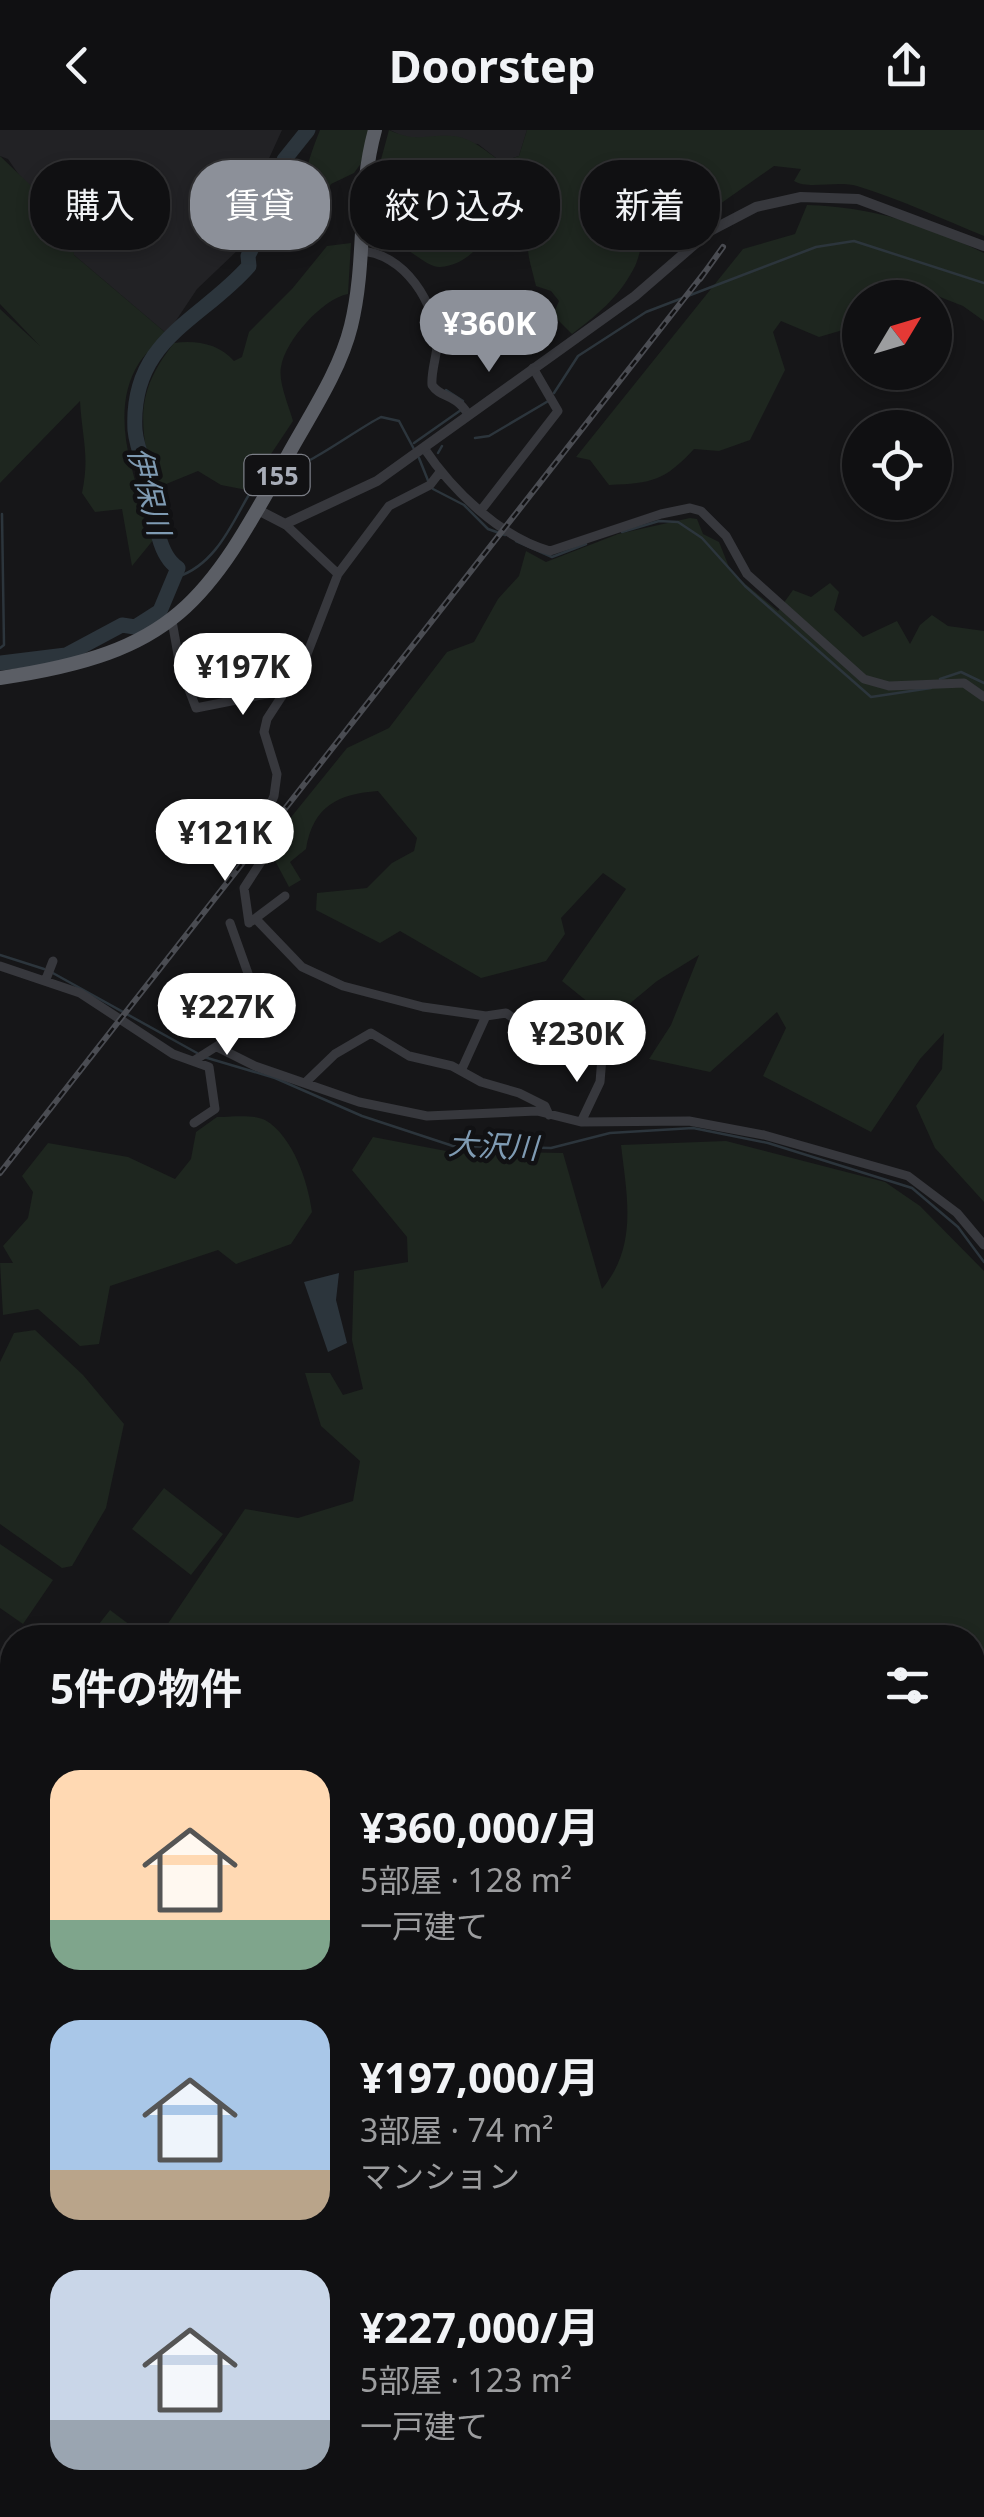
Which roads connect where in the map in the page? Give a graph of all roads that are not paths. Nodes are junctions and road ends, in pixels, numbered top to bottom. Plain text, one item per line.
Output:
1 (376, 130) edge
2 (369, 160) edge
3 (984, 246) edge
4 (359, 250) joint
5 (533, 368) junction
6 (468, 414) junction
7 (424, 448) junction
8 (440, 472) junction
9 (482, 509) junction
10 (258, 510) junction
11 (285, 524) junction
12 (338, 574) junction
13 (172, 621) junction
14 (0, 678) edge
15 (282, 691) junction
16 (984, 697) edge
17 (285, 896) dead end
18 (253, 921) junction
19 (53, 961) dead end
20 (0, 966) edge
21 (47, 977) junction
22 (486, 1016) junction
23 (620, 1038) dead end
24 (603, 1045) junction
25 (214, 1049) junction
26 (195, 1060) junction
27 (461, 1071) junction
28 (307, 1081) junction
29 (563, 1120) junction
30 (581, 1122) junction
31 (194, 1123) dead end
32 (984, 1245) edge

1 - 2 highway, 155
3 - 5 street
4 - 6 street
4 - 10 highway, 155
5 - 6 street
5 - 9 street
6 - 7 street
7 - 8 street
7 - 11 street
8 - 9 street
8 - 12 street
9 - 16 street
10 - 11 street
10 - 13 highway, 155
11 - 12 street
12 - 15 street
13 - 14 highway, 155
13 - 15 street
15 - 18 street
17 - 18 street
18 - 22 street
18 - 25 street
19 - 21 street
20 - 21 street
21 - 26 street
22 - 24 street
22 - 27 street
23 - 24 street
24 - 30 street
25 - 26 street
25 - 28 street
26 - 31 street
27 - 28 street
27 - 29 street
28 - 29 street
29 - 30 street
30 - 32 street

